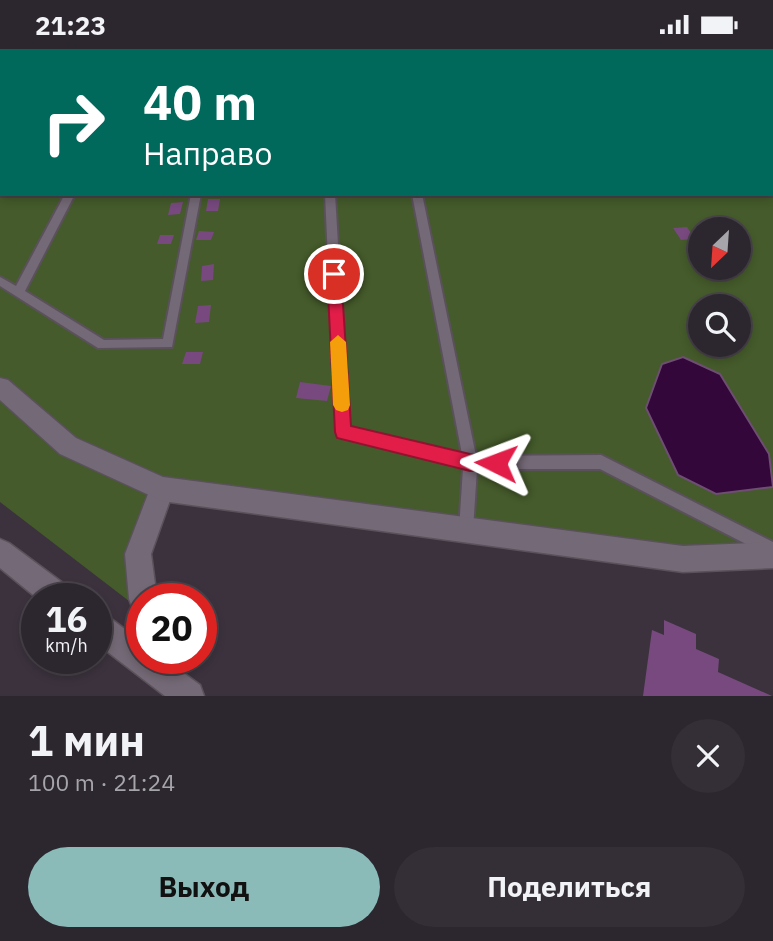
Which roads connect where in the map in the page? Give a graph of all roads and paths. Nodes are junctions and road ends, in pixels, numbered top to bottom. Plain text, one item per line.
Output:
1 (69, 196) edge
2 (196, 196) edge
3 (330, 196) edge
4 (417, 196) edge
5 (0, 281) edge
6 (18, 293) junction
7 (0, 387) edge
8 (470, 463) junction
9 (162, 489) junction
10 (466, 530) junction
11 (0, 552) edge
12 (773, 552) edge
13 (40, 583) edge
14 (141, 583) edge
15 (168, 674) edge
16 (190, 696) edge

1 - 6 lane
2 - 6 lane
3 - 8 lane
4 - 8 lane
5 - 6 lane
7 - 9 street
8 - 10 lane
8 - 12 lane
9 - 10 street
9 - 14 street
10 - 12 street
11 - 13 street
15 - 16 street

